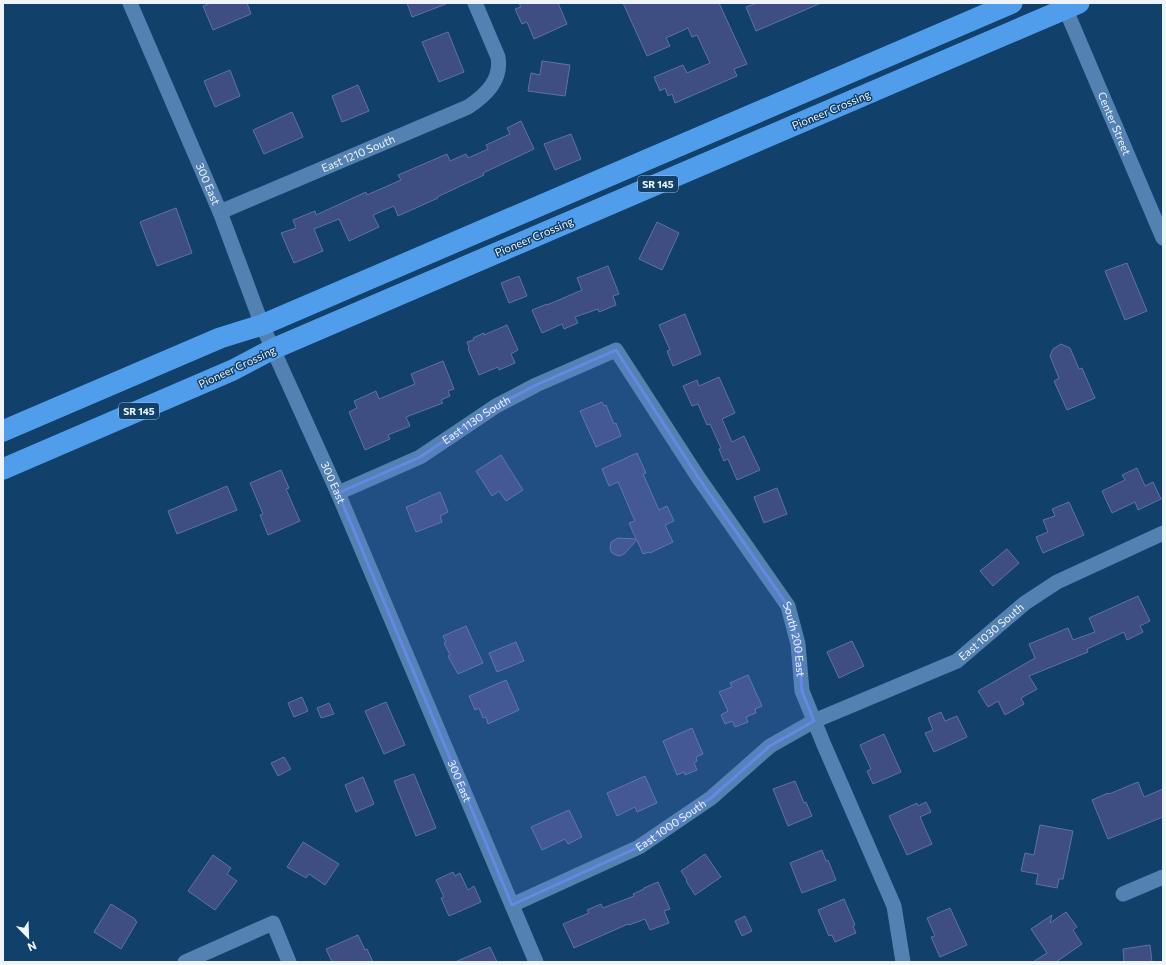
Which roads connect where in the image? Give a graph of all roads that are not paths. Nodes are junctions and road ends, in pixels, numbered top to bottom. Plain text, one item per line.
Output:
1 (130, 3) edge
2 (475, 3) edge
3 (1012, 3) edge
4 (1069, 5) edge
5 (220, 212) junction
6 (1163, 238) edge
7 (262, 325) junction
8 (273, 349) junction
9 (616, 350) joint
10 (3, 431) edge
11 (3, 469) edge
12 (338, 494) junction
13 (1163, 533) edge
14 (814, 721) junction
15 (1163, 877) edge
16 (1123, 894) dead end
17 (512, 905) junction
18 (186, 962) edge
19 (289, 962) edge
20 (536, 962) edge
21 (903, 962) edge

1 - 5 street, 300 East
2 - 5 street, East 1210 South
3 - 7 highway, SR 145
4 - 6 street, Center Street
4 - 8 highway, Pioneer Crossing / SR 145
5 - 7 street, 300 East
7 - 8 street, 300 East
7 - 10 highway, SR 145
8 - 11 highway, Pioneer Crossing / SR 145
8 - 12 street, 300 East
9 - 12 street, East 1130 South
9 - 14 street, South 200 East
12 - 17 street, 300 East
13 - 14 street, East 1030 South
14 - 17 street, East 1000 South
14 - 21 street, South 200 East
15 - 16 street
17 - 20 street, 300 East
18 - 19 street

